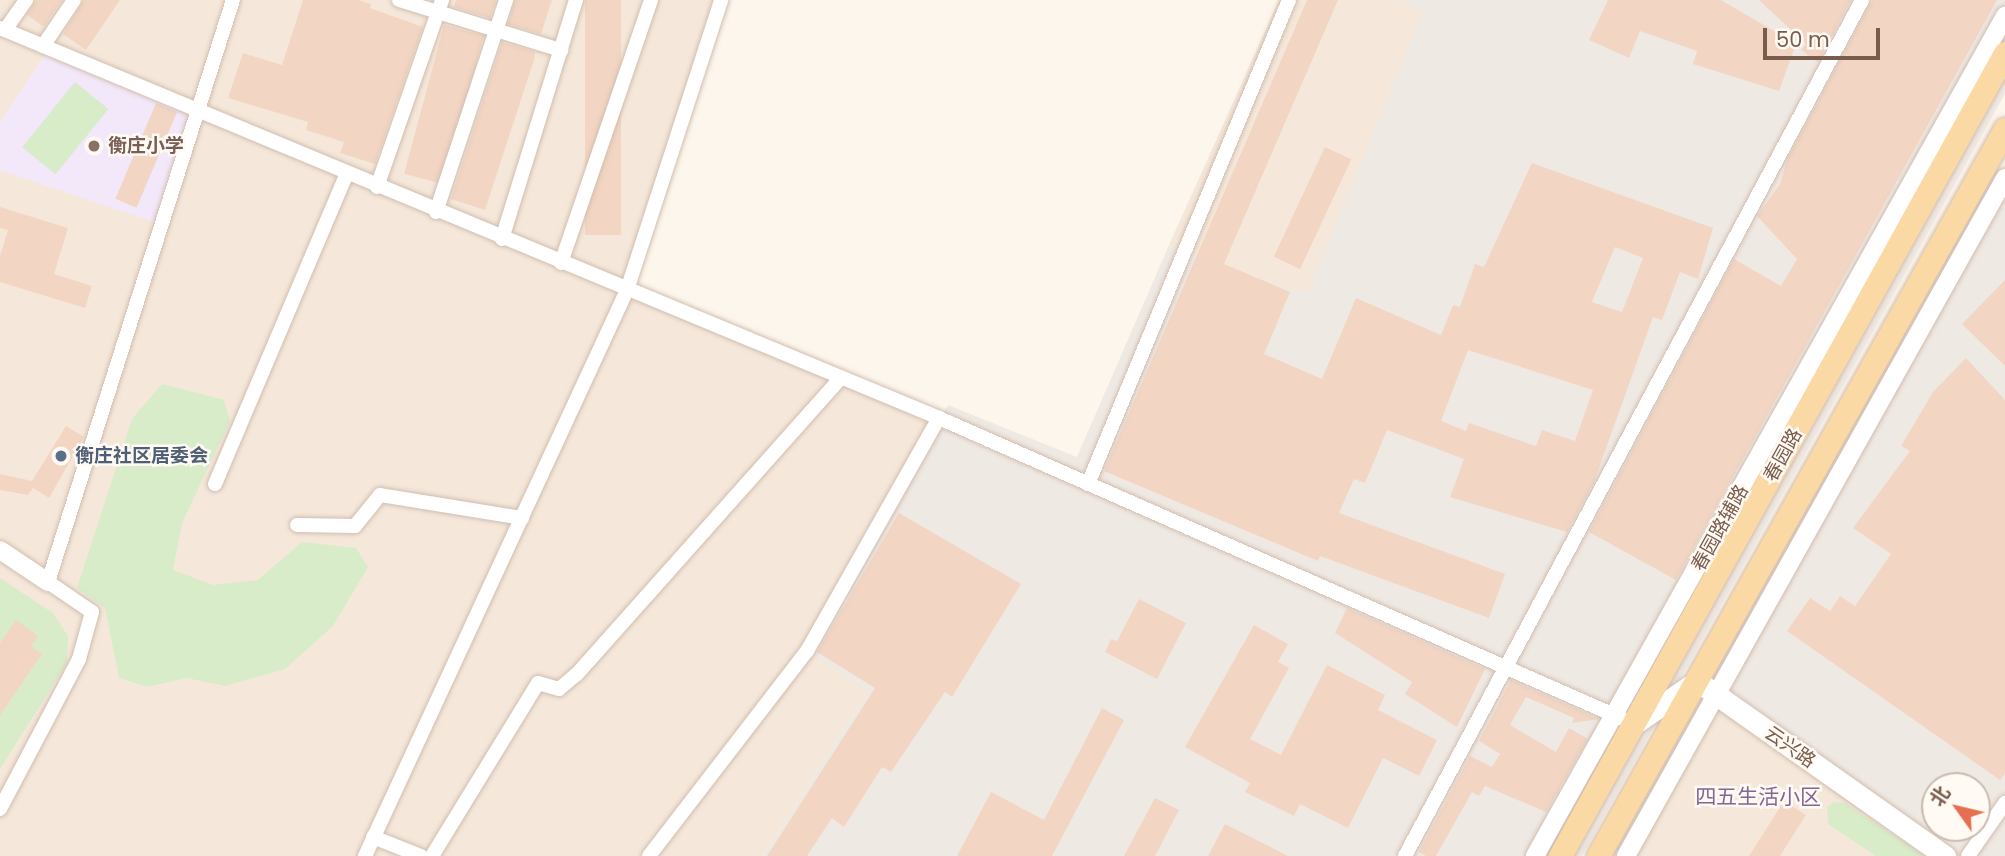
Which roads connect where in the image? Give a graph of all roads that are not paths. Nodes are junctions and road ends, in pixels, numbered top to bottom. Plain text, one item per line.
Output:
1 (26, 0) edge
2 (74, 0) edge
3 (233, 0) edge
4 (399, 0) edge
5 (506, 0) edge
6 (576, 0) edge
7 (651, 0) edge
8 (721, 0) edge
9 (1289, 0) edge
10 (1862, 0) edge
11 (440, 6) edge
12 (2005, 16) edge
13 (3, 29) edge
14 (496, 30) junction
15 (43, 46) junction
16 (561, 50) junction
17 (2005, 53) edge
18 (198, 113) junction
19 (2005, 130) edge
20 (346, 175) junction
21 (2005, 178) edge
22 (377, 187) junction
23 (436, 212) junction
24 (502, 239) junction
25 (561, 263) junction
26 (627, 290) junction
27 (841, 378) junction
28 (939, 418) junction
29 (215, 484) dead end
30 (1088, 484) junction
31 (522, 518) junction
32 (297, 524) dead end
33 (0, 550) edge
34 (48, 582) junction
35 (1503, 666) junction
36 (1697, 681) junction
37 (1717, 695) junction
38 (1624, 719) junction
39 (2005, 803) edge
40 (0, 809) edge
41 (373, 837) junction
42 (365, 856) edge
43 (421, 856) edge
44 (432, 856) edge
45 (649, 856) edge
46 (1405, 856) edge
47 (1535, 856) edge
48 (1560, 856) edge
49 (1598, 856) edge
50 (1626, 856) edge
51 (1944, 856) edge
52 (1968, 856) edge

1 - 13 street
2 - 15 street
3 - 18 street
4 - 11 street
5 - 14 street
6 - 16 street
7 - 25 street
8 - 26 street
9 - 30 street
10 - 35 street
11 - 14 street
11 - 22 street
12 - 38 street, 春园路辅路
13 - 15 street
14 - 16 street
14 - 23 street
15 - 18 street
16 - 24 street
17 - 38 main road, 春园路
18 - 20 street
18 - 34 street
19 - 36 main road, 春园路
20 - 22 street
20 - 29 street
21 - 37 street
22 - 23 street
23 - 24 street
24 - 25 street
25 - 26 street
26 - 27 street
26 - 31 street
27 - 28 street
27 - 44 street
28 - 30 street
28 - 45 street
30 - 35 street
31 - 32 street
31 - 41 street
33 - 34 street
34 - 40 street
35 - 38 street
35 - 46 street
36 - 37 main road, 云兴路
36 - 38 main road
36 - 49 main road, 春园路
37 - 50 street
37 - 51 main road, 云兴路
38 - 47 street, 春园路辅路
38 - 48 main road, 春园路
39 - 52 street
41 - 42 street
41 - 43 street

